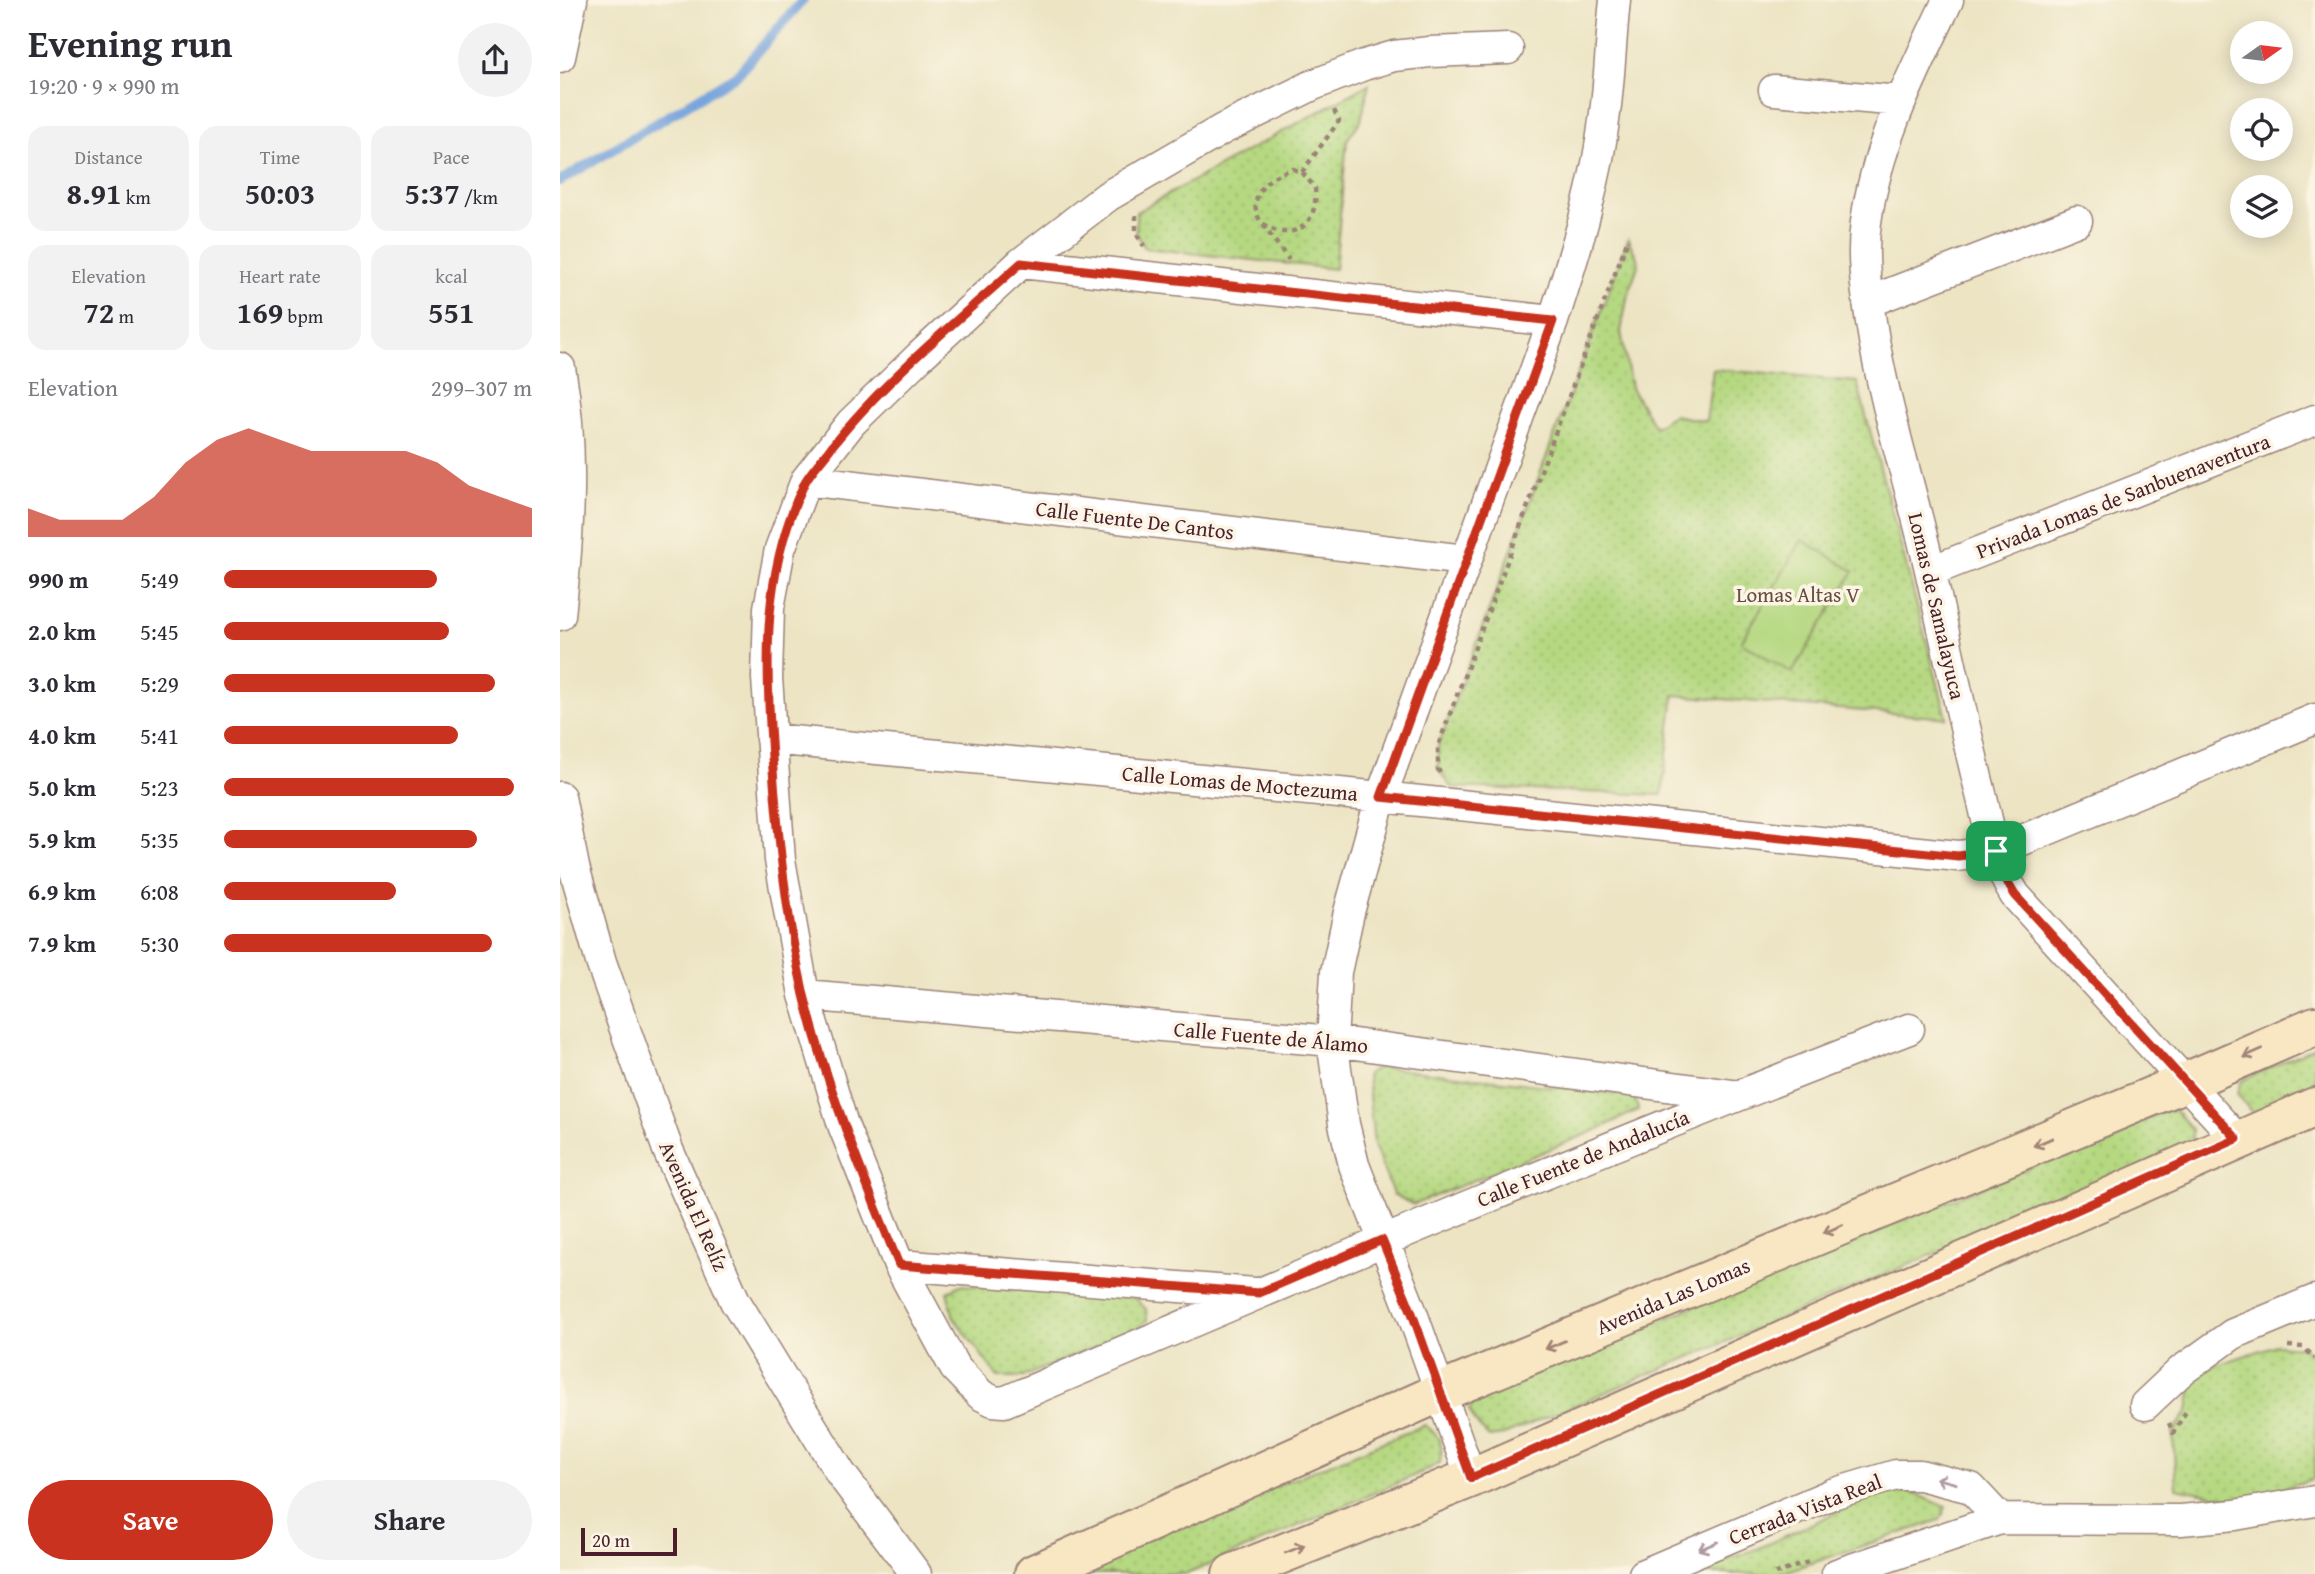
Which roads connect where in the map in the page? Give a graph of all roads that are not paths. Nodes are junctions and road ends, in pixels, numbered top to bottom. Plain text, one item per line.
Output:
1 (572, 0) edge
2 (1615, 0) edge
3 (1948, 0) edge
4 (1508, 49) dead end
5 (560, 57) edge
6 (1774, 90) dead end
7 (1900, 101) junction
8 (2077, 220) dead end
9 (1021, 263) junction
10 (1868, 302) junction
11 (1553, 321) junction
12 (560, 368) edge
13 (2315, 420) edge
14 (806, 480) junction
15 (1465, 560) junction
16 (1931, 571) junction
17 (560, 615) edge
18 (2315, 719) edge
19 (771, 738) junction
20 (560, 797) edge
21 (1381, 797) junction
22 (1996, 851) junction
23 (804, 995) junction
24 (2315, 1026) edge
25 (1909, 1028) dead end
26 (1332, 1041) junction
27 (2186, 1082) junction
28 (1736, 1095) junction
29 (2315, 1107) edge
30 (2237, 1139) junction
31 (1382, 1240) junction
32 (899, 1265) junction
33 (1259, 1293) junction
34 (2315, 1300) edge
35 (1441, 1392) junction
36 (2145, 1405) dead end
37 (1471, 1478) junction
38 (2315, 1501) edge
39 (2000, 1519) junction
40 (916, 1574) edge
41 (1034, 1574) edge
42 (1232, 1574) edge
43 (1644, 1574) edge
44 (1837, 1574) edge

1 - 5 street
2 - 11 street
3 - 7 street, Lomas de Samalayuca
4 - 9 street, Calle Fuente de Andalucía
6 - 7 street
7 - 10 street, Lomas de Samalayuca
8 - 10 street
9 - 11 street
9 - 14 street, Calle Fuente de Andalucía
10 - 16 street, Lomas de Samalayuca
11 - 15 street
12 - 17 street
13 - 16 street, Privada Lomas de Sanbuenaventura
14 - 15 street, Calle Fuente De Cantos
14 - 19 street, Calle Fuente de Andalucía
15 - 21 street
16 - 22 street, Lomas de Samalayuca
18 - 22 street, Calle Lomas de Moctezuma
19 - 21 street, Calle Lomas de Moctezuma
19 - 23 street, Calle Fuente de Andalucía
20 - 40 street, Avenida El Relíz
21 - 22 street, Calle Lomas de Moctezuma
21 - 26 street
22 - 27 street, Lomas de Samalayuca
23 - 26 street, Calle Fuente de Álamo
23 - 32 street, Calle Fuente de Andalucía
24 -> 27 main road, Avenida Las Lomas
25 - 28 street, Calle Fuente de Andalucía
26 - 28 street, Calle Fuente de Álamo
26 - 31 street
27 - 30 street, Lomas de Samalayuca
27 -> 35 main road, Avenida Las Lomas
28 - 31 street, Calle Fuente de Andalucía
29 - 30 main road
30 - 37 main road
31 - 33 street, Calle Fuente de Andalucía
31 - 35 street
32 - 33 street, Calle Fuente de Andalucía
32 - 33 street, Calle Fuente de Andalucía
34 - 36 street
35 - 37 street
35 - 41 main road, Avenida Las Lomas
42 -> 37 main road
38 - 39 street
39 -> 43 street, Cerrada Vista Real
39 - 44 street

